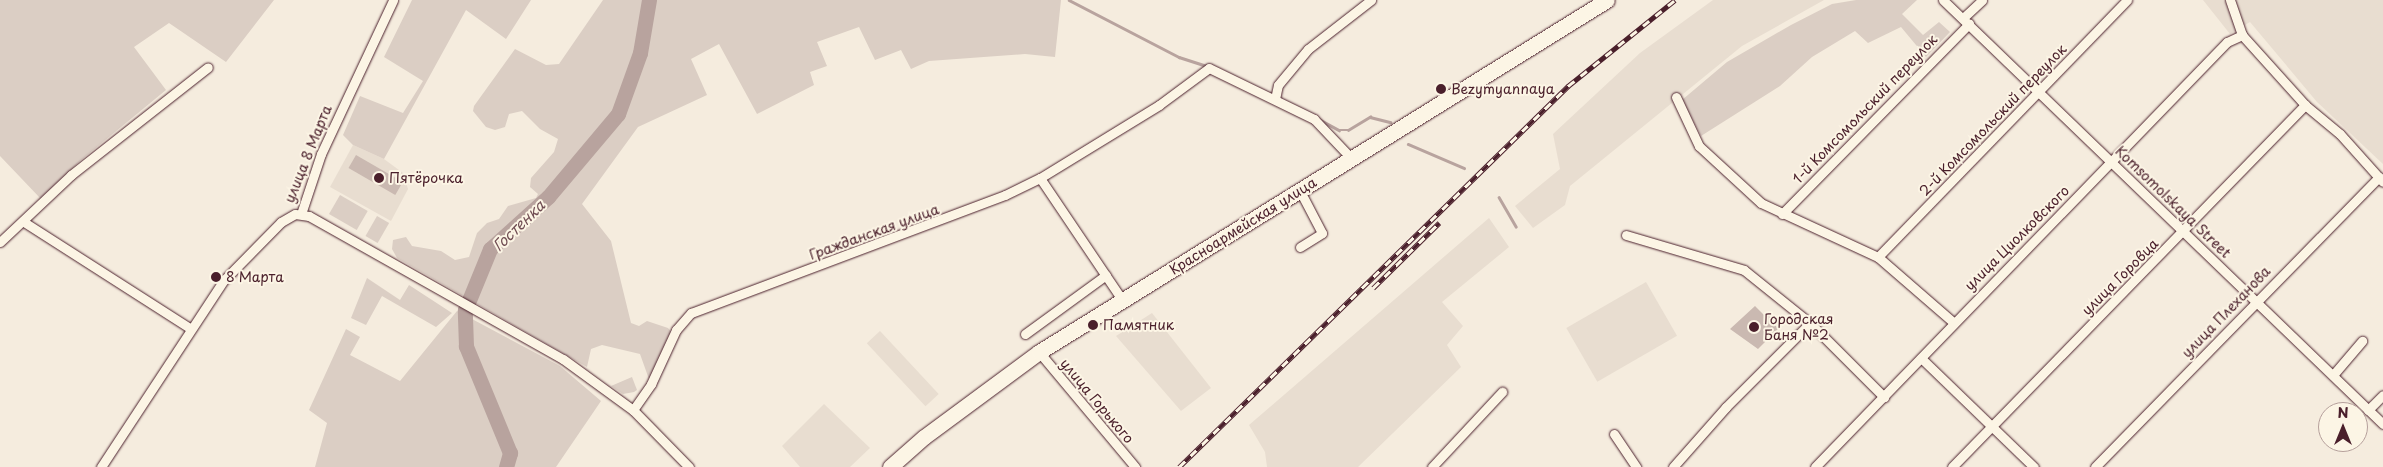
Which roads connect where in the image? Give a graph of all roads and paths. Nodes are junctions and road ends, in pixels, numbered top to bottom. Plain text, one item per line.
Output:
1 (392, 0) edge
2 (1371, 0) edge
3 (1607, 0) edge
4 (1943, 0) edge
5 (1982, 0) edge
6 (2127, 0) edge
7 (2230, 0) edge
8 (1966, 21) junction
9 (2242, 35) junction
10 (208, 67) dead end
11 (2040, 92) junction
12 (1676, 97) dead end
13 (1275, 99) junction
14 (2305, 105) junction
15 (1352, 158) junction
16 (2113, 162) junction
17 (1040, 178) junction
18 (2381, 179) edge
19 (1300, 191) junction
20 (302, 214) junction
21 (1782, 214) junction
22 (24, 222) junction
23 (2184, 232) junction
24 (1626, 235) dead end
25 (0, 242) edge
26 (1300, 247) dead end
27 (1878, 257) junction
28 (1106, 275) junction
29 (2256, 300) junction
30 (1123, 301) junction
31 (1953, 322) junction
32 (1810, 323) junction
33 (192, 329) junction
34 (1025, 334) dead end
35 (2362, 341) dead end
36 (1039, 352) junction
37 (1921, 358) junction
38 (2333, 375) junction
39 (1502, 392) dead end
40 (2383, 395) edge
41 (1884, 397) junction
42 (2360, 402) edge
43 (633, 410) junction
44 (2368, 410) joint
45 (2383, 424) edge
46 (1992, 426) junction
47 (1614, 434) dead end
48 (1132, 466) edge
49 (101, 467) edge
50 (689, 467) edge
51 (890, 467) edge
52 (1432, 467) edge
53 (1636, 467) edge
54 (1673, 467) edge
55 (1815, 467) edge
56 (1952, 467) edge
57 (2034, 467) edge
58 (2094, 467) edge

1 - 20 street, улица 8 Марта
2 - 13 street
3 - 15 main road, Красноармейская улица
4 - 8 street, Komsomolskaya Street
5 - 8 street, 1-й Комсомольский переулок
6 - 11 street, 2-й Комсомольский переулок
7 - 9 street
8 - 11 street, Komsomolskaya Street
8 - 21 street, 1-й Комсомольский переулок
9 - 14 street
9 - 16 street, улица Циолковского
10 - 22 street
11 - 16 street, Komsomolskaya Street
11 - 27 street, 2-й Комсомольский переулок
12 - 21 street
13 - 15 street
13 - 17 street, Гражданская улица
14 - 18 street
14 - 23 street, улица Горовца
15 - 19 main road, Красноармейская улица
16 - 23 street, Komsomolskaya Street
16 - 31 street, улица Циолковского
17 - 28 street
17 - 43 street, Гражданская улица
18 - 29 street, улица Плеханова
19 - 26 street
19 - 30 main road, Красноармейская улица
20 - 33 street, улица 8 Марта
20 - 43 street
21 - 27 street
22 - 25 street
22 - 33 street
23 - 29 street, Komsomolskaya Street
23 - 46 street, улица Горовца
24 - 32 street
27 - 31 street
28 - 30 street
28 - 34 street
29 - 38 street, Komsomolskaya Street
29 - 58 street, улица Плеханова
30 - 36 main road, Красноармейская улица
31 - 37 street, улица Циолковского
32 - 41 street
32 - 54 street
33 - 49 street, улица 8 Марта
35 - 38 street
36 - 48 street, улица Горького
36 - 51 main road, Красноармейская улица
37 - 41 street, улица Циолковского
37 - 46 street
38 - 42 street, Komsomolskaya Street
39 - 52 street
40 - 44 street
41 - 55 street, улица Циолковского
43 - 50 street
44 - 45 street, Komsomolskaya Street
46 - 56 street, улица Горовца
46 - 57 street
47 - 53 street

